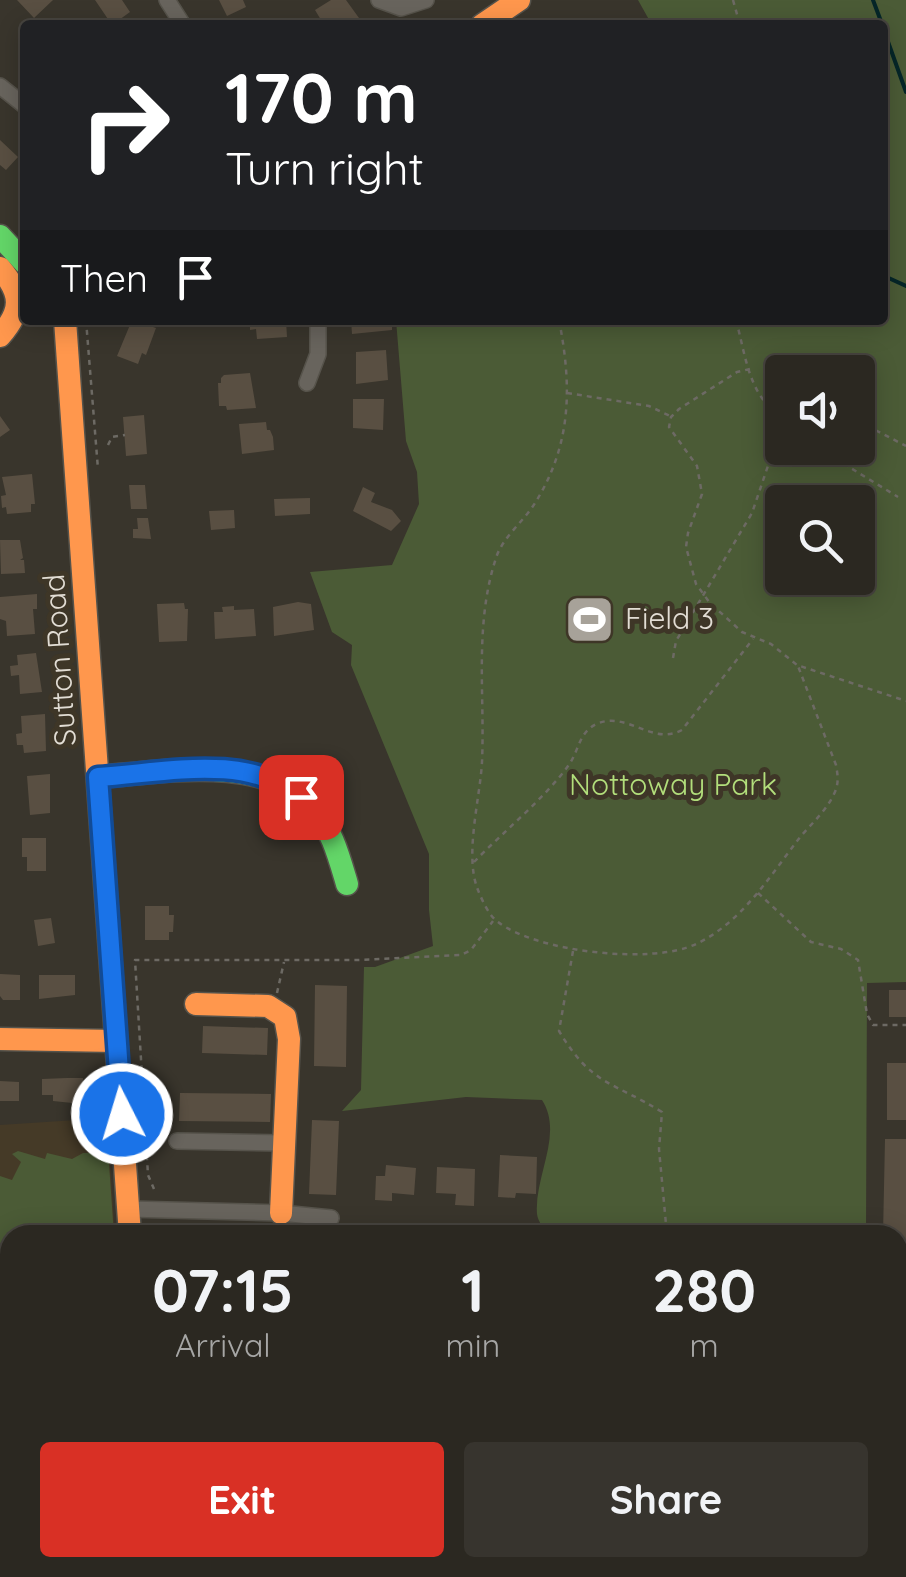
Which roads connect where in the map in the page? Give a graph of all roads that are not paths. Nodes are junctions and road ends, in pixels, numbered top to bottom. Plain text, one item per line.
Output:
1 (380, 0) edge
2 (426, 0) edge
3 (515, 1) edge
4 (489, 20) edge
5 (0, 86) edge
6 (20, 102) edge
7 (0, 236) edge
8 (20, 258) edge
9 (0, 268) edge
10 (20, 296) edge
11 (20, 302) edge
12 (66, 325) edge
13 (318, 325) edge
14 (0, 337) edge
15 (307, 383) dead end
16 (98, 777) junction
17 (347, 884) dead end
18 (196, 1004) dead end
19 (0, 1038) edge
20 (116, 1041) junction
21 (177, 1141) dead end
22 (284, 1143) junction
23 (282, 1213) junction
24 (331, 1218) dead end
25 (135, 1221) edge

1 - 2 street
3 - 4 street
5 - 6 street
7 - 8 street
9 - 10 street
11 - 14 street
12 - 16 street, Sutton Road
13 - 15 street
16 - 17 street
16 - 20 street, Sutton Road
18 - 22 street
19 - 20 street
20 - 25 street, Sutton Road
21 - 22 street
22 - 23 street
23 - 24 street
23 - 25 street

